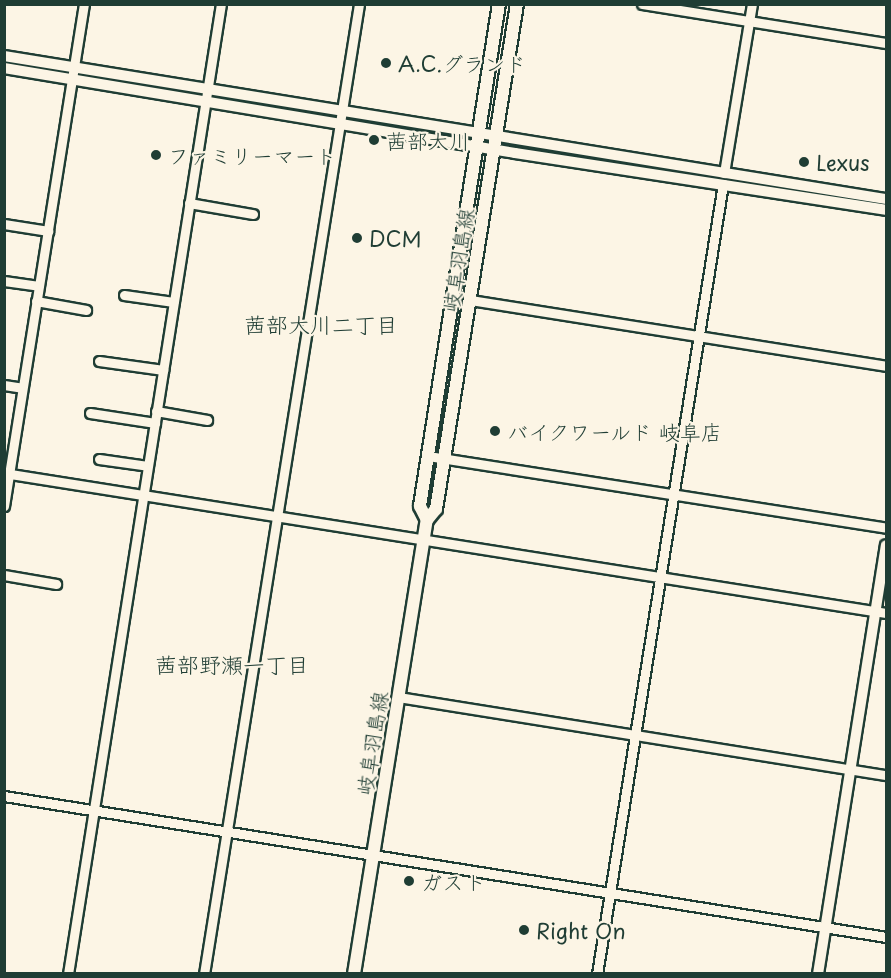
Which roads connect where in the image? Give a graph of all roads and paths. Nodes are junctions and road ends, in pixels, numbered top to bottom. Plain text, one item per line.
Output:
1 (84, 4) edge
2 (221, 4) edge
3 (359, 4) edge
4 (499, 4) edge
5 (517, 4) edge
6 (642, 4) edge
7 (752, 4) edge
8 (750, 21) junction
9 (886, 43) edge
10 (4, 56) edge
11 (4, 68) edge
12 (74, 68) junction
13 (72, 79) junction
14 (207, 95) junction
15 (342, 111) junction
16 (339, 123) junction
17 (497, 136) junction
18 (478, 140) junction
19 (495, 149) junction
20 (724, 178) junction
21 (886, 199) edge
22 (189, 204) junction
23 (886, 210) edge
24 (253, 214) dead end
25 (4, 224) edge
26 (48, 231) junction
27 (4, 281) edge
28 (39, 286) junction
29 (124, 294) dead end
30 (470, 300) junction
31 (36, 301) junction
32 (174, 302) junction
33 (86, 310) dead end
34 (699, 336) junction
35 (99, 361) dead end
36 (886, 366) edge
37 (163, 370) junction
38 (4, 385) edge
39 (22, 388) junction
40 (156, 411) junction
41 (90, 413) dead end
42 (207, 420) dead end
43 (154, 423) junction
44 (428, 456) junction
45 (444, 458) junction
46 (99, 459) dead end
47 (148, 466) junction
48 (7, 473) edge
49 (143, 494) junction
50 (674, 495) junction
51 (4, 506) edge
52 (277, 516) junction
53 (427, 520) junction
54 (886, 528) edge
55 (424, 540) junction
56 (886, 545) edge
57 (4, 575) edge
58 (660, 576) junction
59 (56, 584) dead end
60 (881, 612) edge
61 (398, 697) junction
62 (636, 734) junction
63 (851, 769) junction
64 (886, 775) edge
65 (4, 796) edge
66 (94, 809) junction
67 (227, 831) junction
68 (372, 854) junction
69 (611, 892) junction
70 (826, 927) junction
71 (886, 937) edge
72 (68, 974) edge
73 (204, 974) edge
74 (354, 974) edge
75 (597, 974) edge
76 (818, 974) edge

1 - 12 street
2 - 14 street
3 - 15 street
4 - 18 main road, 岐阜羽島線
5 - 17 main road, 岐阜羽島線
6 - 8 street
7 - 8 street
8 - 9 street
8 - 20 street
10 - 12 street
11 - 13 street
12 - 13 street
12 - 14 street
13 - 14 street
13 - 26 street
14 - 15 street
14 - 16 street
14 - 22 street
15 - 16 street
15 - 18 street
16 - 18 street
16 - 52 street
17 - 18 street
17 - 19 main road, 岐阜羽島線
17 - 20 street
18 - 19 street
18 - 44 main road, 岐阜羽島線
19 - 20 street
19 - 30 main road, 岐阜羽島線
20 - 21 street
20 - 23 street
20 - 34 street
22 - 24 street
22 - 32 street
25 - 26 street
26 - 28 street
27 - 28 street
28 - 31 street
29 - 32 street
30 - 34 street
30 - 45 main road, 岐阜羽島線
31 - 33 street
31 - 39 street
32 - 37 street
34 - 36 street
34 - 50 street
35 - 37 street
37 - 40 street
38 - 39 street
39 - 48 street
40 - 42 street
40 - 43 street
41 - 43 street
43 - 47 street
44 - 45 street
44 - 53 main road, 岐阜羽島線
45 - 50 street
45 - 53 main road, 岐阜羽島線
46 - 47 street
47 - 49 street
48 - 49 street
48 - 51 street
49 - 52 street
49 - 66 street
50 - 54 street
50 - 58 street
52 - 55 street
52 - 67 street
53 - 55 main road, 岐阜羽島線
55 - 58 street
55 - 61 main road, 岐阜羽島線
56 - 60 street
57 - 59 street
58 - 60 street
58 - 62 street
60 - 63 street
61 - 62 street
61 - 68 main road, 岐阜羽島線
62 - 63 street
62 - 69 street
63 - 64 street
63 - 70 street
65 - 66 street
66 - 67 street
66 - 72 street
67 - 68 street
67 - 73 street
68 - 69 street
68 - 74 main road, 岐阜羽島線
69 - 70 street
69 - 75 street
70 - 71 street
70 - 76 street

